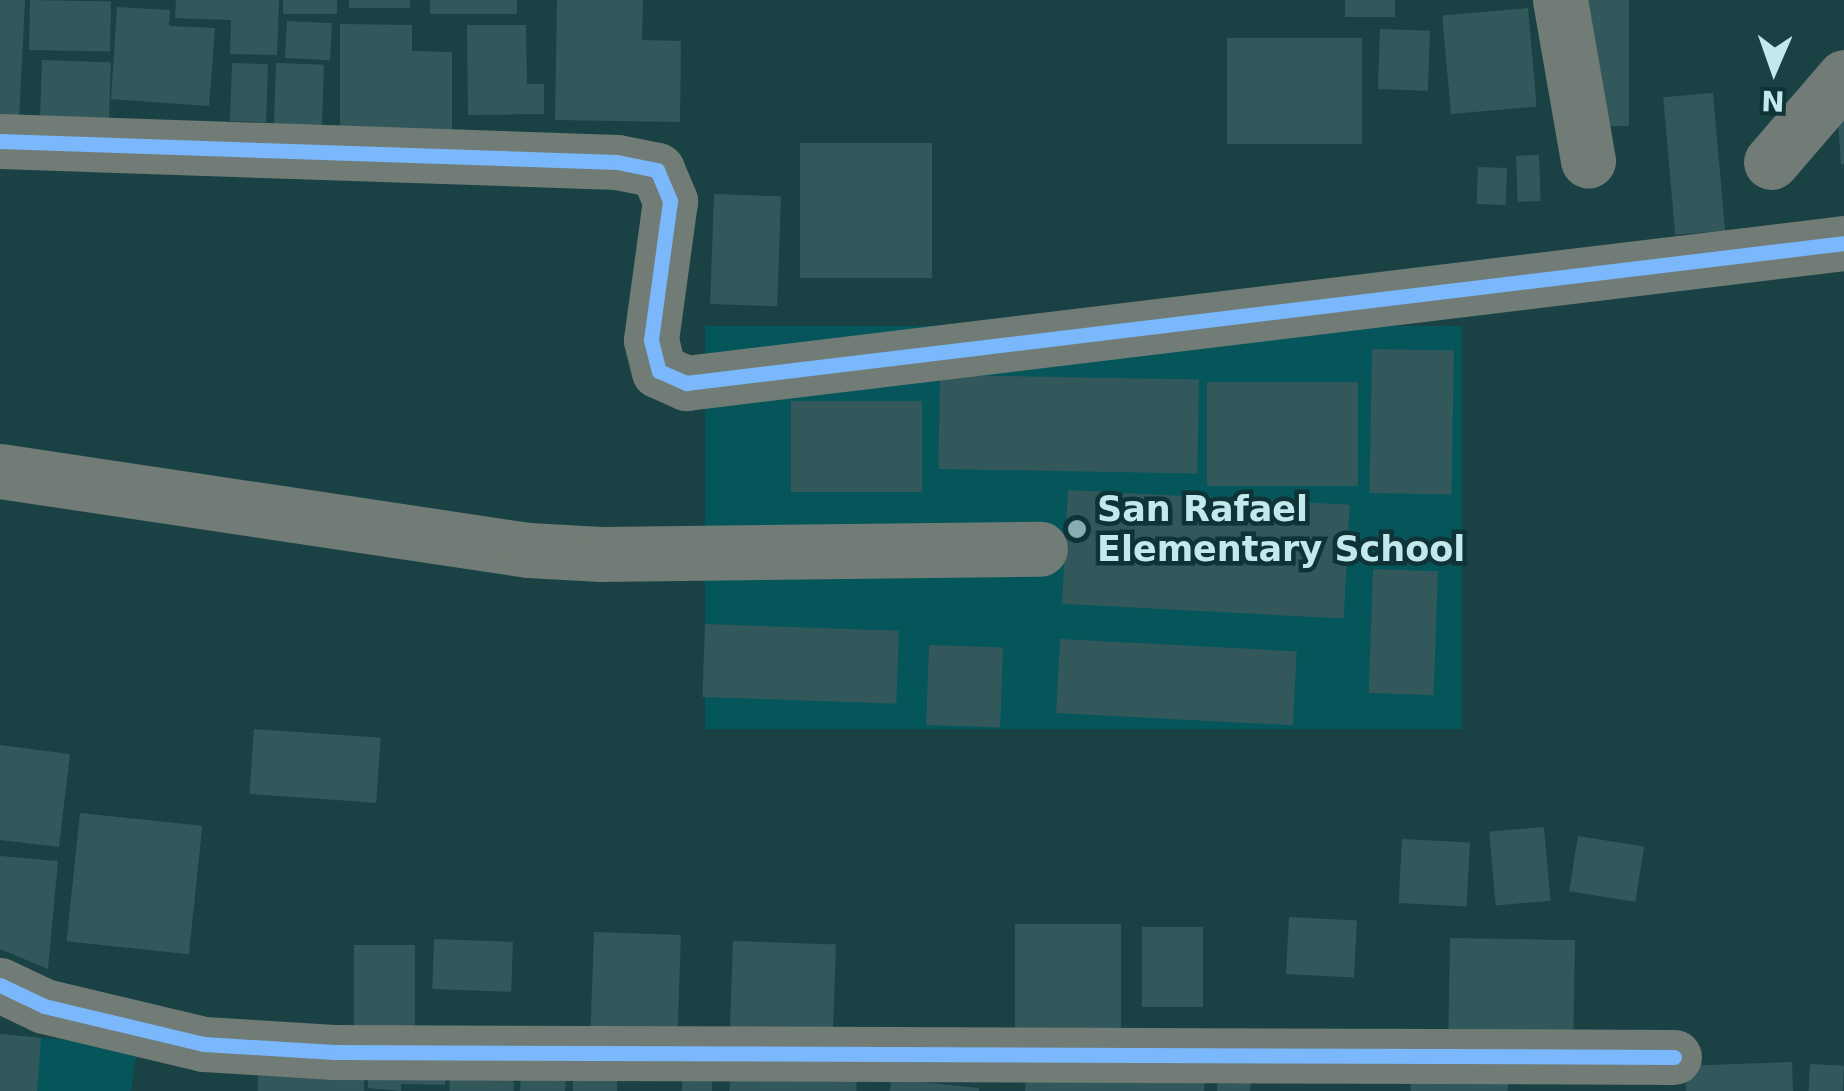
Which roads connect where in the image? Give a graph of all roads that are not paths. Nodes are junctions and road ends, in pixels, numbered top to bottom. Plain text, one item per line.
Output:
1 (1560, 0) edge
2 (1844, 77) edge
3 (0, 141) edge
4 (1588, 162) dead end
5 (1771, 162) dead end
6 (1844, 244) edge
7 (0, 471) edge
8 (1040, 549) dead end
9 (0, 985) edge
10 (1674, 1057) dead end
11 (202, 1067) edge

1 - 4 street
2 - 5 street
3 - 6 street
7 - 8 street
9 - 11 street
10 - 11 street

